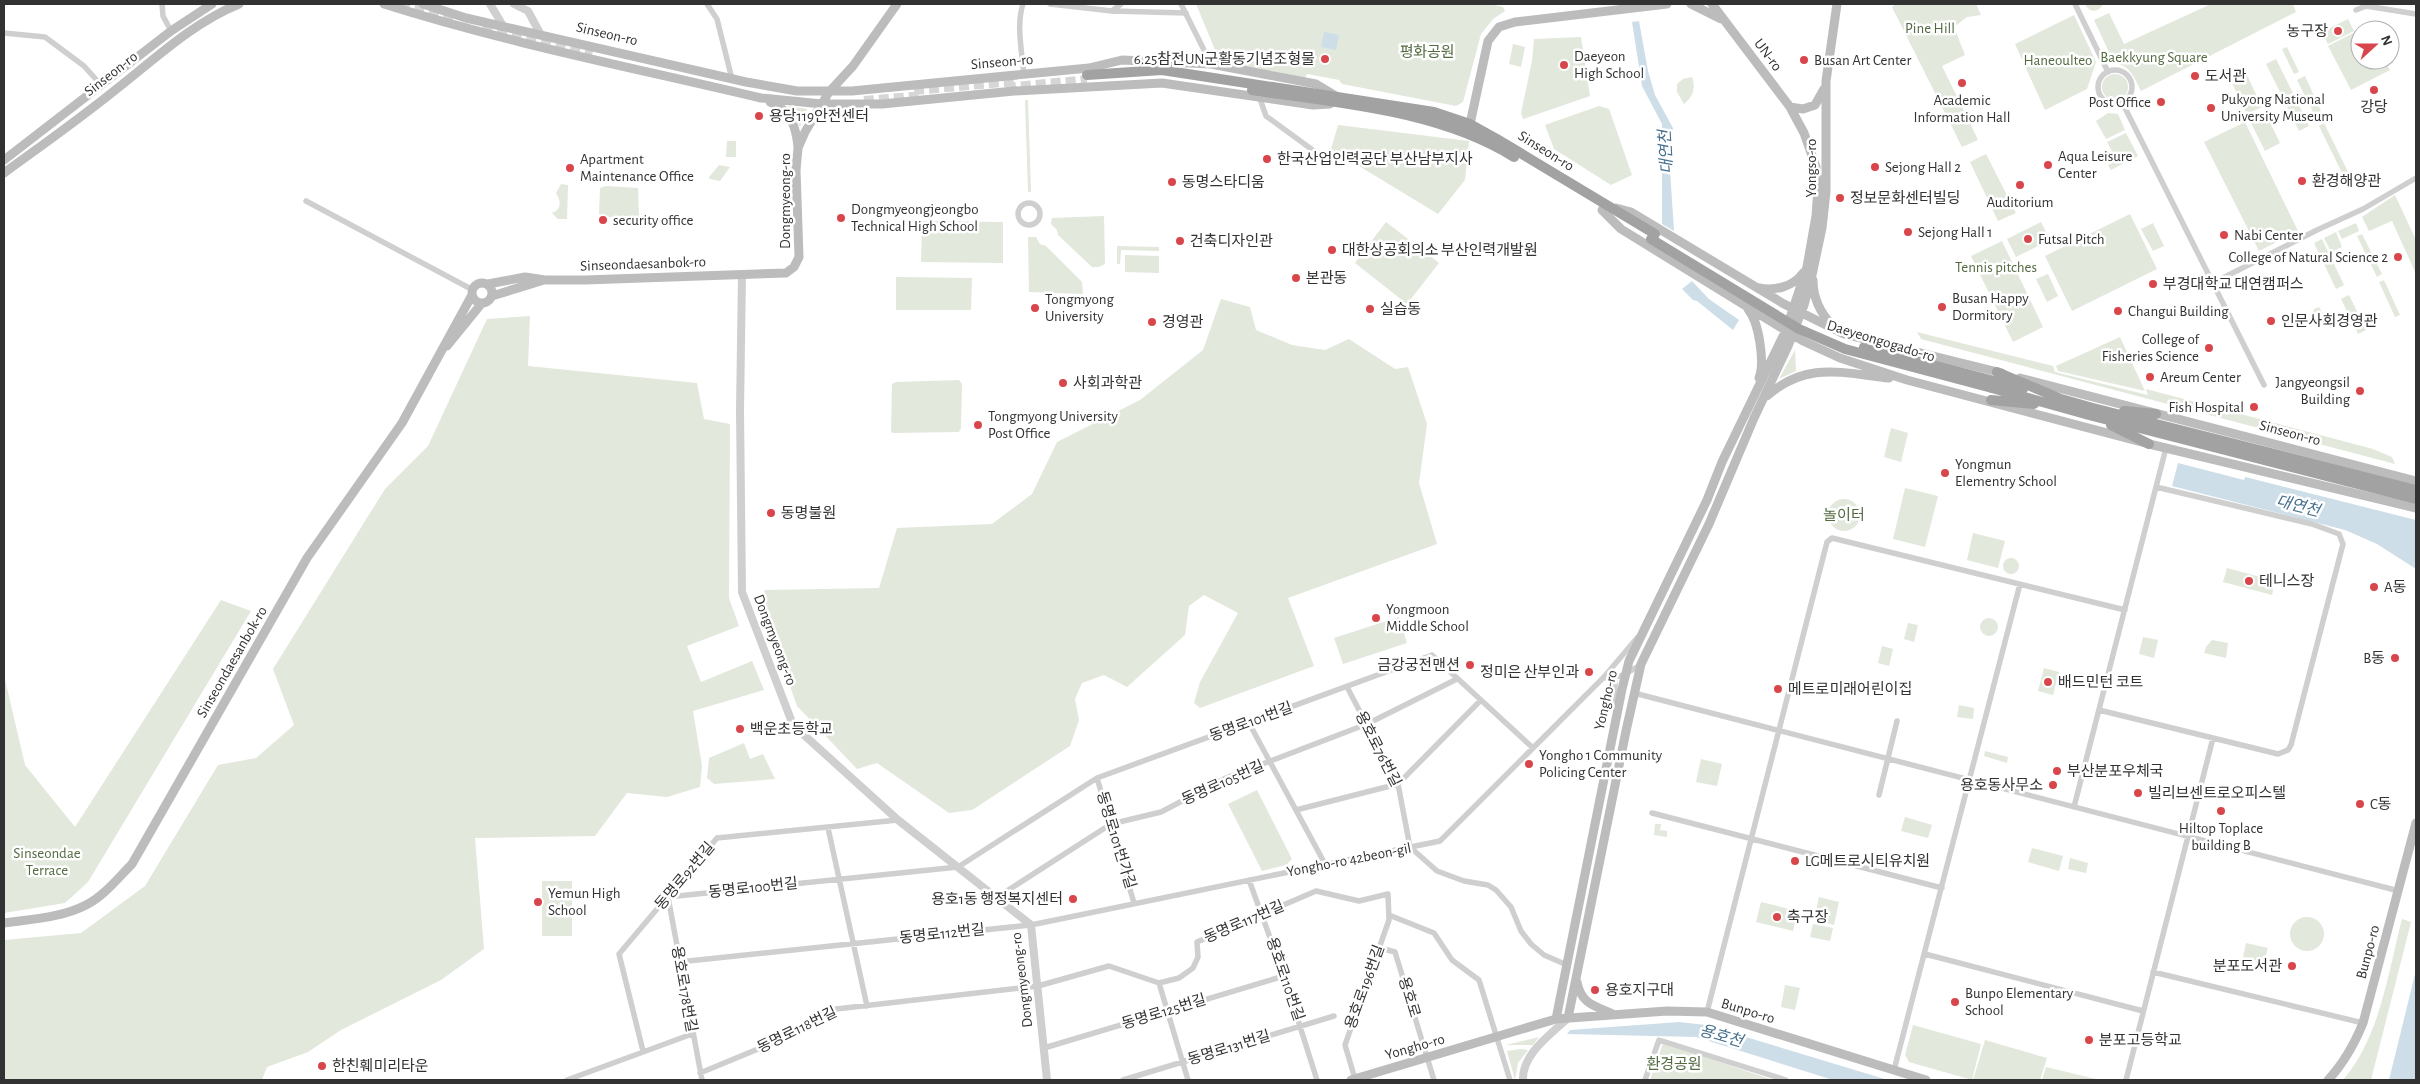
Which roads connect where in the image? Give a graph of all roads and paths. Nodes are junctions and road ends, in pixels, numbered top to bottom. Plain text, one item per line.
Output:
1 (162, 4) edge
2 (212, 4) edge
3 (239, 4) edge
4 (384, 4) edge
5 (423, 4) edge
6 (490, 4) edge
7 (514, 4) edge
8 (707, 4) edge
9 (897, 4) edge
10 (1023, 4) edge
11 (1050, 4) edge
12 (1121, 4) edge
13 (1182, 4) edge
14 (1667, 4) edge
15 (1691, 4) edge
16 (1712, 4) edge
17 (1723, 4) edge
18 (1837, 4) edge
19 (2075, 4) edge
20 (222, 7) edge
21 (2356, 10) dead end
22 (1112, 11) junction
23 (1186, 14) junction
24 (2416, 14) edge
25 (1724, 20) junction
26 (502, 24) junction
27 (171, 31) junction
28 (4, 33) edge
29 (541, 34) junction
30 (1211, 64) junction
31 (2108, 72) junction
32 (1024, 75) junction
33 (1087, 78) tunnel mouth
34 (732, 79) junction
35 (1826, 81) junction
36 (102, 86) junction
37 (829, 92) junction
38 (1258, 96) junction
39 (761, 98) junction
40 (1336, 99) junction
41 (2122, 102) junction
42 (822, 104) junction
43 (1790, 107) junction
44 (1470, 124) junction
45 (798, 148) junction
46 (1314, 151) dead end
47 (4, 160) edge
48 (4, 173) edge
49 (2416, 178) edge
50 (1818, 188) joint
51 (306, 201) dead end
52 (1604, 207) junction
53 (1807, 267) junction
54 (742, 275) junction
55 (1812, 275) junction
56 (544, 280) junction
57 (2213, 283) junction
58 (488, 284) junction
59 (1756, 288) junction
60 (473, 292) junction
61 (492, 296) junction
62 (482, 303) junction
63 (1744, 305) junction
64 (1797, 311) junction
65 (1791, 330) junction
66 (1844, 334) junction
67 (1781, 342) junction
68 (1760, 351) junction
69 (440, 354) junction
70 (1907, 380) junction
71 (1995, 380) junction
72 (2264, 384) dead end
73 (1755, 391) junction
74 (1763, 400) junction
75 (1991, 400) junction
76 (2059, 402) junction
77 (2091, 412) junction
78 (2156, 414) junction
79 (2149, 444) junction
80 (2166, 448) junction
81 (2345, 476) junction
82 (2416, 481) edge
83 (2156, 487) junction
84 (2416, 490) edge
85 (1708, 500) junction
86 (2416, 506) edge
87 (1709, 524) junction
88 (1687, 541) junction
89 (1691, 562) junction
90 (2020, 584) junction
91 (2125, 610) junction
92 (1644, 630) junction
93 (1619, 659) junction
94 (1642, 664) junction
95 (1626, 673) junction
96 (1606, 678) junction
97 (1457, 679) junction
98 (1347, 687) junction
99 (1634, 692) junction
100 (1481, 700) junction
101 (1618, 708) junction
102 (2099, 710) junction
103 (1897, 721) dead end
104 (1249, 723) junction
105 (1366, 724) junction
106 (1779, 731) junction
107 (2213, 738) junction
108 (1533, 748) junction
109 (1889, 759) junction
110 (1270, 761) junction
111 (1097, 778) junction
112 (1970, 780) junction
113 (1398, 784) junction
114 (1880, 795) dead end
115 (2074, 807) junction
116 (1296, 810) junction
117 (1652, 813) dead end
118 (898, 820) junction
119 (2416, 823) edge
120 (1111, 824) junction
121 (828, 828) junction
122 (2188, 836) junction
123 (1752, 838) junction
124 (1410, 847) junction
125 (1325, 864) junction
126 (958, 867) junction
127 (838, 879) junction
128 (1249, 880) junction
129 (1942, 888) junction
130 (2399, 891) junction
131 (1388, 894) joint
132 (668, 897) junction
133 (996, 898) junction
134 (1134, 903) junction
135 (1262, 913) junction
136 (1389, 916) junction
137 (4, 923) edge
138 (1031, 925) junction
139 (1572, 939) junction
140 (853, 943) junction
141 (1380, 948) junction
142 (1925, 954) junction
143 (679, 962) junction
144 (1567, 965) junction
145 (1579, 968) junction
146 (2153, 972) junction
147 (1284, 976) junction
148 (1577, 979) junction
149 (1159, 982) junction
150 (1038, 986) junction
151 (867, 1006) junction
152 (1167, 1011) junction
153 (2143, 1011) junction
154 (1707, 1012) junction
155 (1616, 1015) junction
156 (1334, 1016) dead end
157 (1568, 1018) junction
158 (1556, 1019) junction
159 (2363, 1023) junction
160 (1301, 1026) junction
161 (692, 1034) junction
162 (1496, 1038) junction
163 (1546, 1039) junction
164 (1044, 1048) junction
165 (643, 1051) junction
166 (1428, 1058) junction
167 (1182, 1062) junction
168 (1894, 1070) junction
169 (700, 1073) junction
170 (567, 1080) edge
171 (702, 1080) edge
172 (1047, 1080) edge
173 (1123, 1080) edge
174 (1188, 1080) edge
175 (1317, 1080) edge
176 (1353, 1080) edge
177 (1434, 1080) edge
178 (1510, 1080) edge
179 (1523, 1080) edge
180 (1645, 1080) edge
181 (1786, 1080) edge
182 (1926, 1080) edge
183 (2126, 1080) edge
184 (2328, 1080) edge

1 - 27 street
2 - 27 main road, Sinseon-ro
3 - 20 main road, Sinseon-ro
4 - 39 main road, Sinseon-ro
5 - 26 main road, Sinseon-ro
6 - 26 street
7 - 29 street
8 - 34 street
9 - 37 main road, Dongmyeong-ro
10 - 32 street
11 - 22 street
12 - 22 street
13 - 23 street
14 - 44 main road
15 - 25 main road
16 - 25 main road, UN-ro
17 - 25 main road
18 - 35 main road, Yongso-ro
19 - 31 street
20 - 48 main road, Sinseon-ro
21 - 24 street
22 - 23 street
23 - 30 street
25 - 43 main road, UN-ro
26 - 29 main road, Sinseon-ro
27 - 36 main road, Sinseon-ro
28 - 36 street
29 - 34 main road, Sinseon-ro
30 - 32 main road, Sinseon-ro
30 - 40 main road, Sinseon-ro
31 - 41 street
31 - 41 street
32 - 37 main road, Sinseon-ro
33 - 40 highway
34 - 37 main road, Sinseon-ro
35 - 43 main road
35 - 55 main road, Yongso-ro
36 - 47 main road, Sinseon-ro
37 - 42 main road, Dongmyeong-ro
38 - 40 main road, Sinseon-ro
38 - 42 main road, Sinseon-ro
38 - 46 street
39 - 42 main road, Sinseon-ro
39 - 45 main road
40 - 44 highway, Sinseon-ro
40 - 52 highway
41 - 57 street
42 - 45 main road, Dongmyeong-ro
43 - 50 main road, UN-ro
44 - 52 highway, Sinseon-ro
45 - 54 main road, Dongmyeong-ro
49 - 57 street
50 - 53 main road, Yongso-ro
51 - 60 street
52 - 59 main road, Sinseon-ro
52 - 63 main road
52 - 71 highway, Daeyeongogado-ro, bridge
53 - 59 main road
53 - 64 main road, Yongso-ro
54 - 56 main road, Sinseondaesanbok-ro
54 - 118 street, Dongmyeong-ro
55 - 64 main road, Yongso-ro
55 - 66 main road
56 - 58 main road, Sinseondaesanbok-ro
56 - 61 main road, Sinseondaesanbok-ro
57 - 72 street
58 - 60 main road, Sinseondaesanbok-ro
58 - 61 main road
59 - 64 main road, Sinseon-ro
60 - 62 main road
60 - 69 main road, Sinseondaesanbok-ro
61 - 62 main road, Sinseondaesanbok-ro
62 - 69 main road, Sinseondaesanbok-ro
63 - 65 main road
63 - 68 main road
64 - 65 main road, Yongso-ro
64 - 66 main road, Sinseon-ro
65 - 67 main road, Yongho-ro
65 - 70 main road
65 - 74 main road, Yongho-ro
66 - 71 main road, Sinseon-ro
67 - 68 main road
67 - 73 main road, Yongho-ro
68 - 73 main road
69 - 137 main road, Sinseondaesanbok-ro
70 - 74 main road
70 - 75 main road
71 - 76 highway, Daeyeongogado-ro
71 - 78 main road, Sinseon-ro
73 - 85 main road, Yongho-ro
74 - 87 main road, Yongho-ro
75 - 76 highway
75 - 79 main road
76 - 77 highway
77 - 78 highway
77 - 79 highway
77 - 81 highway
78 - 82 main road, Sinseon-ro
79 - 80 main road
80 - 83 street
80 - 86 main road
81 - 84 highway
81 - 86 highway
83 - 91 street
83 - 107 street
85 - 87 main road
85 - 88 main road, Yongho-ro
87 - 89 main road, Yongho-ro
88 - 89 main road
88 - 92 main road, Yongho-ro
89 - 94 main road, Yongho-ro
90 - 91 street
90 - 106 street
90 - 112 street
91 - 102 street
92 - 93 street, Yongho-ro 42beon-gil
92 - 95 main road, Yongho-ro
93 - 95 street
93 - 96 street, Yongho-ro 42beon-gil
94 - 95 street, Yongho-ro 42beon-gil
94 - 99 main road, Yongho-ro
95 - 96 street, Yongho-ro 42beon-gil
95 - 101 main road, Yongho-ro
96 - 101 street
96 - 108 street, Yongho-ro 42beon-gil
97 - 98 street, 동명로101번길
97 - 100 street, 동명로101번길
97 - 105 street, 동명로105번길
98 - 104 street, 동명로101번길
98 - 105 street, 용호로76번길
99 - 106 street
99 - 145 main road, Yongho-ro
100 - 108 street, 동명로101번길
100 - 113 street
101 - 139 main road, Yongho-ro
102 - 107 street
102 - 115 street
103 - 109 street
104 - 110 street
104 - 111 street, 동명로101번길
105 - 110 street, 동명로105번길
105 - 113 street, 용호로76번길
106 - 109 street
106 - 123 street
107 - 122 street
108 - 124 street, Yongho-ro 42beon-gil
109 - 112 street
109 - 114 street
110 - 116 street
110 - 120 street, 동명로105번길
111 - 120 street, 동명로101번가길
111 - 126 street, 동명로101번길
112 - 115 street
112 - 129 street
113 - 116 street
113 - 124 street, 용호로76번길
115 - 122 street
116 - 125 street
117 - 123 street
118 - 121 street, 동명로92번길
118 - 126 street, Dongmyeong-ro
119 - 130 main road, Bunpo-ro
120 - 133 street, 동명로105번길
120 - 134 street, 동명로101번가길
121 - 127 street
121 - 132 street, 동명로92번길
122 - 130 street
122 - 146 street
123 - 129 street
123 - 154 street
124 - 125 street, Yongho-ro 42beon-gil
124 - 144 street
125 - 128 street, Yongho-ro 42beon-gil
126 - 127 street, 동명로100번길
126 - 133 street, Dongmyeong-ro
127 - 132 street, 동명로100번길
127 - 140 street
128 - 134 street, Yongho-ro 42beon-gil
128 - 135 street, 용호로110번길
129 - 142 street
130 - 159 main road, Bunpo-ro
131 - 135 street, 동명로117번길
131 - 136 street, 용호로196번길
132 - 143 street, 용호로178번길
132 - 165 street, 동명로92번길
133 - 138 street, Dongmyeong-ro
134 - 138 street, Yongho-ro 42beon-gil
135 - 147 street, 용호로110번길
135 - 149 street, 동명로117번길
136 - 141 street, 용호로196번길
136 - 162 street
138 - 140 street, 동명로112번길
138 - 150 street, Dongmyeong-ro
139 - 144 main road, Yongho-ro
139 - 145 main road
140 - 143 street, 동명로112번길
140 - 151 street
141 - 166 street, 용호로
141 - 176 street, 용호로196번길
142 - 153 street
142 - 168 street
143 - 161 street, 용호로178번길
144 - 158 main road, Yongho-ro
145 - 148 main road, Yongho-ro
146 - 153 street
146 - 159 street
147 - 152 street, 동명로125번길
147 - 160 street, 용호로110번길
148 - 155 main road
148 - 157 main road, Yongho-ro
149 - 150 street
149 - 152 street
150 - 151 street, 동명로118번길
150 - 164 street, Dongmyeong-ro
151 - 169 street, 동명로118번길
152 - 164 street, 동명로125번길
152 - 167 street
153 - 183 street
154 - 155 main road, Bunpo-ro
154 - 168 main road, Bunpo-ro
155 - 157 main road, Bunpo-ro
156 - 160 street, 동명로131번길
157 - 158 main road, Bunpo-ro
157 - 163 street
158 - 162 main road, Yongho-ro
158 - 163 street
159 - 184 main road, Bunpo-ro
160 - 167 street, 동명로131번길
160 - 175 street, 용호로110번길
161 - 165 street
161 - 169 street, 용호로178번길
162 - 166 main road, Yongho-ro
162 - 178 street
163 - 179 street
164 - 172 street, Dongmyeong-ro
165 - 170 street
166 - 176 main road, Yongho-ro
166 - 177 street
167 - 173 street, 동명로131번길
167 - 174 street
168 - 182 main road, Bunpo-ro
169 - 171 street, 용호로178번길
180 - 181 street

